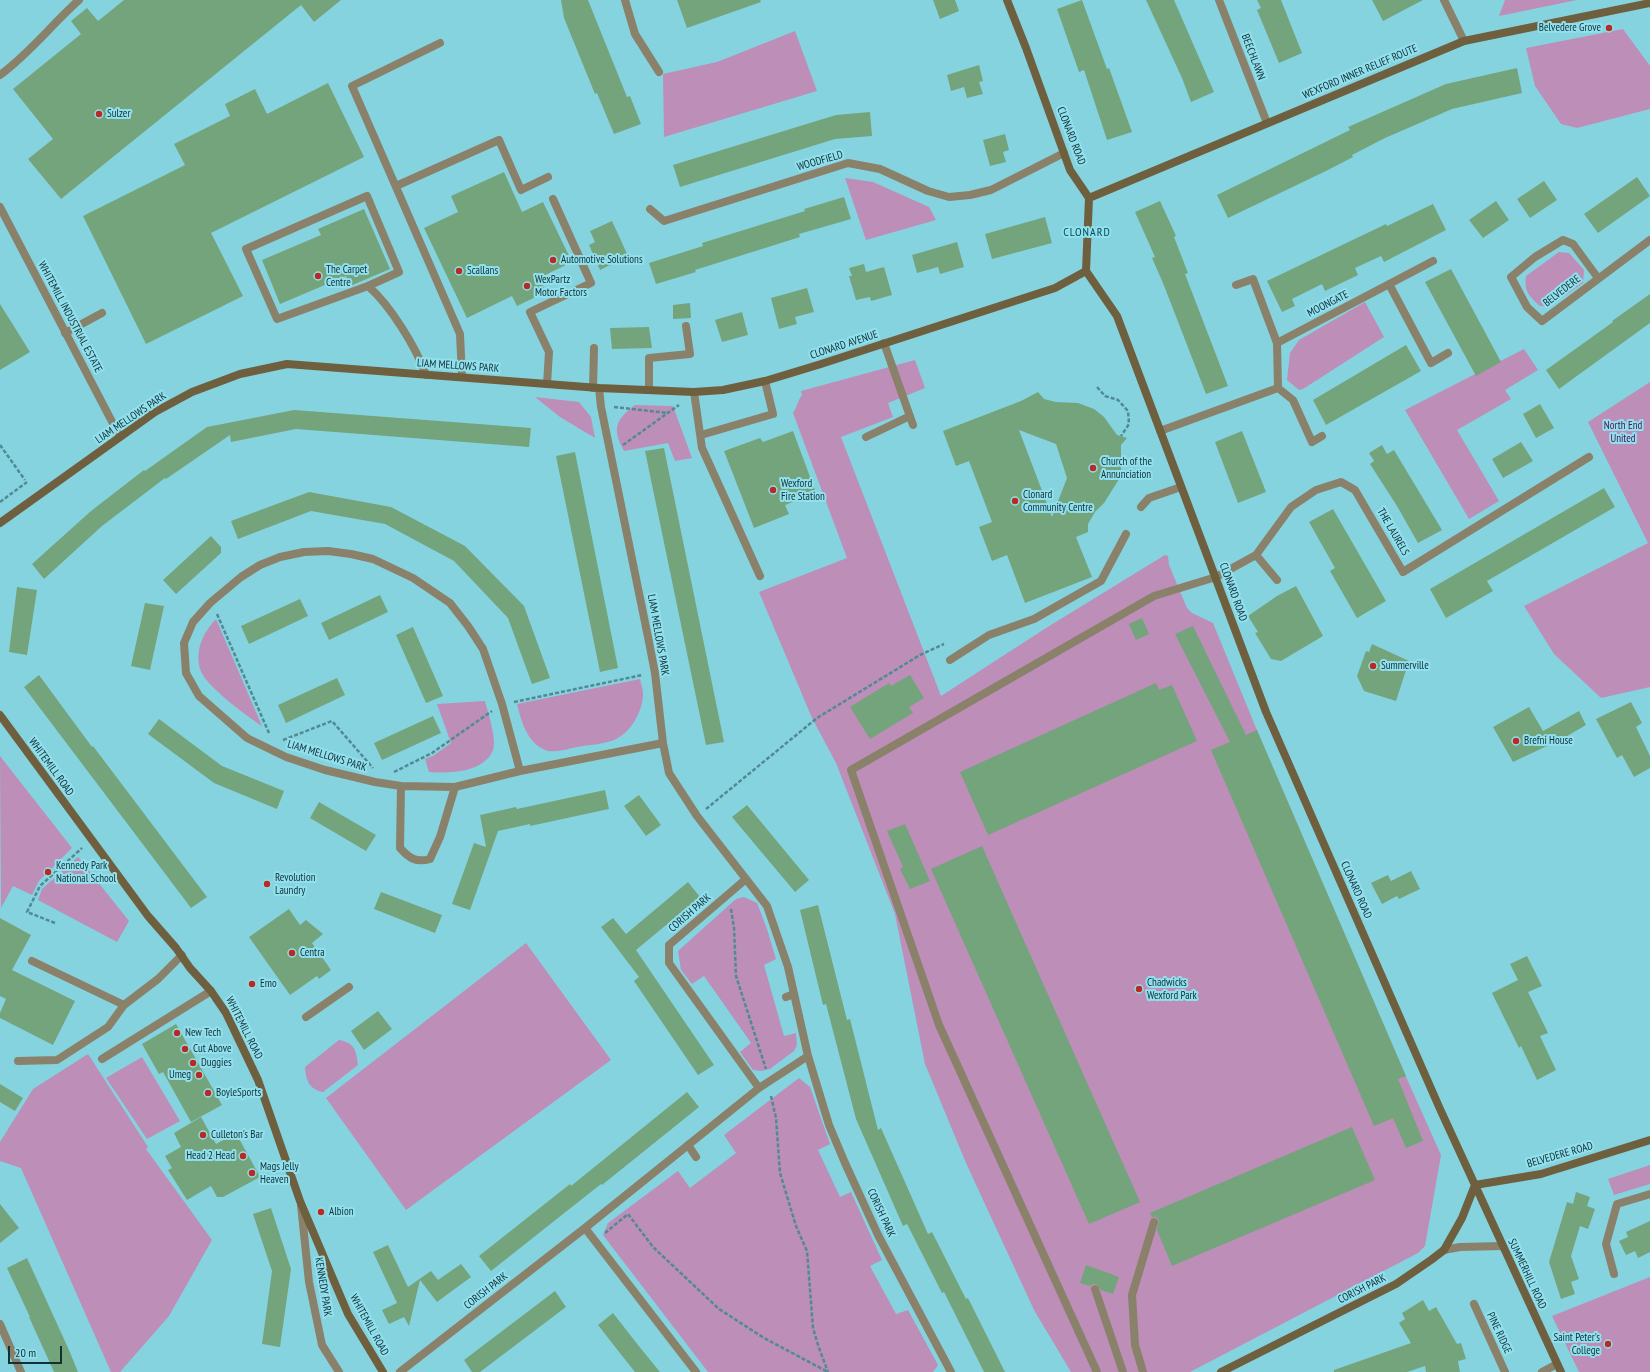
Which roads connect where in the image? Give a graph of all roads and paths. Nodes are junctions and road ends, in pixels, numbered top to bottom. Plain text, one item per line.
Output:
1 (80, 0) edge
2 (625, 0) edge
3 (1007, 0) edge
4 (1218, 0) edge
5 (1444, 0) edge
6 (1650, 3) edge
7 (1464, 41) junction
8 (440, 43) dead end
9 (659, 72) dead end
10 (0, 75) edge
11 (1266, 123) junction
12 (1064, 153) junction
13 (548, 177) dead end
14 (396, 186) junction
15 (1089, 198) junction
16 (552, 199) dead end
17 (0, 208) edge
18 (650, 209) dead end
19 (1650, 240) edge
20 (1433, 261) dead end
21 (1086, 271) junction
22 (1598, 278) junction
23 (1389, 284) junction
24 (1236, 285) dead end
25 (368, 286) junction
26 (102, 313) dead end
27 (686, 326) dead end
28 (65, 333) junction
29 (1277, 342) junction
30 (884, 343) junction
31 (594, 348) dead end
32 (1448, 353) dead end
33 (426, 374) junction
34 (462, 377) junction
35 (765, 381) junction
36 (547, 384) junction
37 (1097, 387) dead end
38 (596, 388) junction
39 (1278, 388) junction
40 (649, 389) junction
41 (694, 392) junction
42 (601, 407) junction
43 (669, 413) junction
44 (910, 416) junction
45 (913, 425) dead end
46 (1160, 431) junction
47 (701, 435) junction
48 (1121, 436) dead end
49 (1322, 436) dead end
50 (120, 437) junction
51 (866, 437) dead end
52 (0, 446) edge
53 (611, 453) junction
54 (1589, 457) dead end
55 (1181, 487) junction
56 (0, 502) edge
57 (1141, 507) dead end
58 (0, 523) edge
59 (1126, 534) dead end
60 (1256, 555) junction
61 (760, 576) dead end
62 (1216, 577) junction
63 (1277, 580) dead end
64 (210, 603) junction
65 (944, 644) dead end
66 (950, 660) dead end
67 (655, 673) junction
68 (502, 704) junction
69 (0, 716) edge
70 (273, 735) dead end
71 (278, 738) dead end
72 (663, 743) junction
73 (520, 771) junction
74 (392, 772) dead end
75 (375, 782) junction
76 (401, 786) junction
77 (455, 787) junction
78 (696, 816) junction
79 (91, 840) junction
80 (746, 879) junction
81 (729, 893) junction
82 (55, 923) dead end
83 (182, 955) junction
84 (32, 961) dead end
85 (349, 987) dead end
86 (212, 991) junction
87 (124, 1006) junction
88 (306, 1017) dead end
89 (808, 1056) junction
90 (102, 1059) dead end
91 (18, 1061) dead end
92 (770, 1080) junction
93 (759, 1088) junction
94 (1650, 1140) edge
95 (688, 1145) junction
96 (696, 1157) dead end
97 (1475, 1185) junction
98 (1650, 1194) edge
99 (300, 1201) junction
100 (1154, 1222) dead end
101 (585, 1228) junction
102 (1502, 1246) junction
103 (601, 1250) junction
104 (1444, 1250) junction
105 (1614, 1274) dead end
106 (1095, 1289) dead end
107 (1474, 1304) dead end
108 (0, 1324) edge
109 (1557, 1364) junction
110 (21, 1372) edge
111 (339, 1372) edge
112 (383, 1372) edge
113 (400, 1372) edge
114 (696, 1372) edge
115 (828, 1372) edge
116 (951, 1372) edge
117 (1097, 1372) edge
118 (1123, 1372) edge
119 (1143, 1372) edge
120 (1221, 1372) edge
121 (1505, 1372) edge
122 (1542, 1372) edge
123 (1561, 1372) edge

1 - 10 street
2 - 9 street
3 - 12 street, CLONARD ROAD
4 - 11 street, BEECHLAWN
5 - 7 street
6 - 7 street, WEXFORD INNER RELIEF ROUTE
7 - 11 street, WEXFORD INNER RELIEF ROUTE
8 - 14 street
11 - 15 street, WEXFORD INNER RELIEF ROUTE
12 - 15 street, CLONARD ROAD
12 - 18 street, WOODFIELD
13 - 14 street
14 - 34 street
15 - 21 street
16 - 36 street
17 - 28 street, WHITEMILL INDUSTRIAL ESTATE
19 - 22 street, BELVEDERE
20 - 23 street, MOONGATE
21 - 30 street, CLONARD AVENUE
21 - 46 street, CLONARD ROAD
22 - 22 street, BELVEDERE
23 - 29 street, MOONGATE
23 - 32 street
24 - 29 street
25 - 25 street
25 - 33 street
26 - 28 street
27 - 40 street
28 - 50 street, WHITEMILL INDUSTRIAL ESTATE
29 - 39 street
30 - 35 street, CLONARD AVENUE
30 - 44 street
31 - 38 street
33 - 34 street, LIAM MELLOWS PARK
33 - 50 street, LIAM MELLOWS PARK
34 - 36 street, LIAM MELLOWS PARK
35 - 41 street, CLONARD AVENUE
35 - 47 street
36 - 38 street, LIAM MELLOWS PARK
37 - 48 path
38 - 40 street, CLONARD AVENUE
38 - 42 street, LIAM MELLOWS PARK
39 - 46 street
39 - 49 street
40 - 41 street, CLONARD AVENUE
41 - 43 path
41 - 47 street
42 - 43 path
42 - 53 street, LIAM MELLOWS PARK
43 - 53 path
44 - 45 street
44 - 51 street
46 - 55 street, CLONARD ROAD
47 - 61 street
50 - 58 street, LIAM MELLOWS PARK
52 - 56 path
53 - 67 street, LIAM MELLOWS PARK
54 - 60 street, THE LAURELS
55 - 57 street
55 - 62 street, CLONARD ROAD
59 - 66 street
60 - 62 street, THE LAURELS
60 - 63 street
62 - 97 street, CLONARD ROAD
62 - 117 street, THE LAURELS
64 - 68 street, LIAM MELLOWS PARK
64 - 70 path
64 - 75 street, LIAM MELLOWS PARK
65 - 78 path
67 - 68 path
67 - 72 street, LIAM MELLOWS PARK
68 - 73 street, LIAM MELLOWS PARK
68 - 74 path
69 - 79 street, WHITEMILL ROAD
71 - 75 path
72 - 73 street, LIAM MELLOWS PARK
72 - 78 street, LIAM MELLOWS PARK
73 - 77 street, LIAM MELLOWS PARK
75 - 76 street, LIAM MELLOWS PARK
76 - 77 street, LIAM MELLOWS PARK
76 - 77 street
78 - 80 street, CORISH PARK
79 - 82 path
79 - 83 street, WHITEMILL ROAD
80 - 81 street, CORISH PARK
80 - 89 street, CORISH PARK
81 - 92 path
81 - 93 street, CORISH PARK
83 - 86 street, WHITEMILL ROAD
83 - 87 street
84 - 87 street
85 - 88 street
86 - 90 street
86 - 99 street, WHITEMILL ROAD
87 - 91 street
89 - 92 street, CORISH PARK
89 - 116 street, CORISH PARK
92 - 93 street, CORISH PARK
92 - 115 path
93 - 95 street, CORISH PARK
94 - 97 street, BELVEDERE ROAD
95 - 96 street
95 - 101 street, CORISH PARK
97 - 102 street, SUMMERHILL ROAD
97 - 104 street, CORISH PARK
98 - 105 street
99 - 111 street, KENNEDY PARK
99 - 112 street, WHITEMILL ROAD
100 - 119 street
101 - 103 street
101 - 113 street, CORISH PARK
102 - 104 street
102 - 109 street, SUMMERHILL ROAD
103 - 114 street
103 - 115 path
104 - 120 street, CORISH PARK
106 - 118 street
107 - 121 street, PINE RIDGE
108 - 110 street
109 - 122 street
109 - 123 street, SUMMERHILL ROAD

